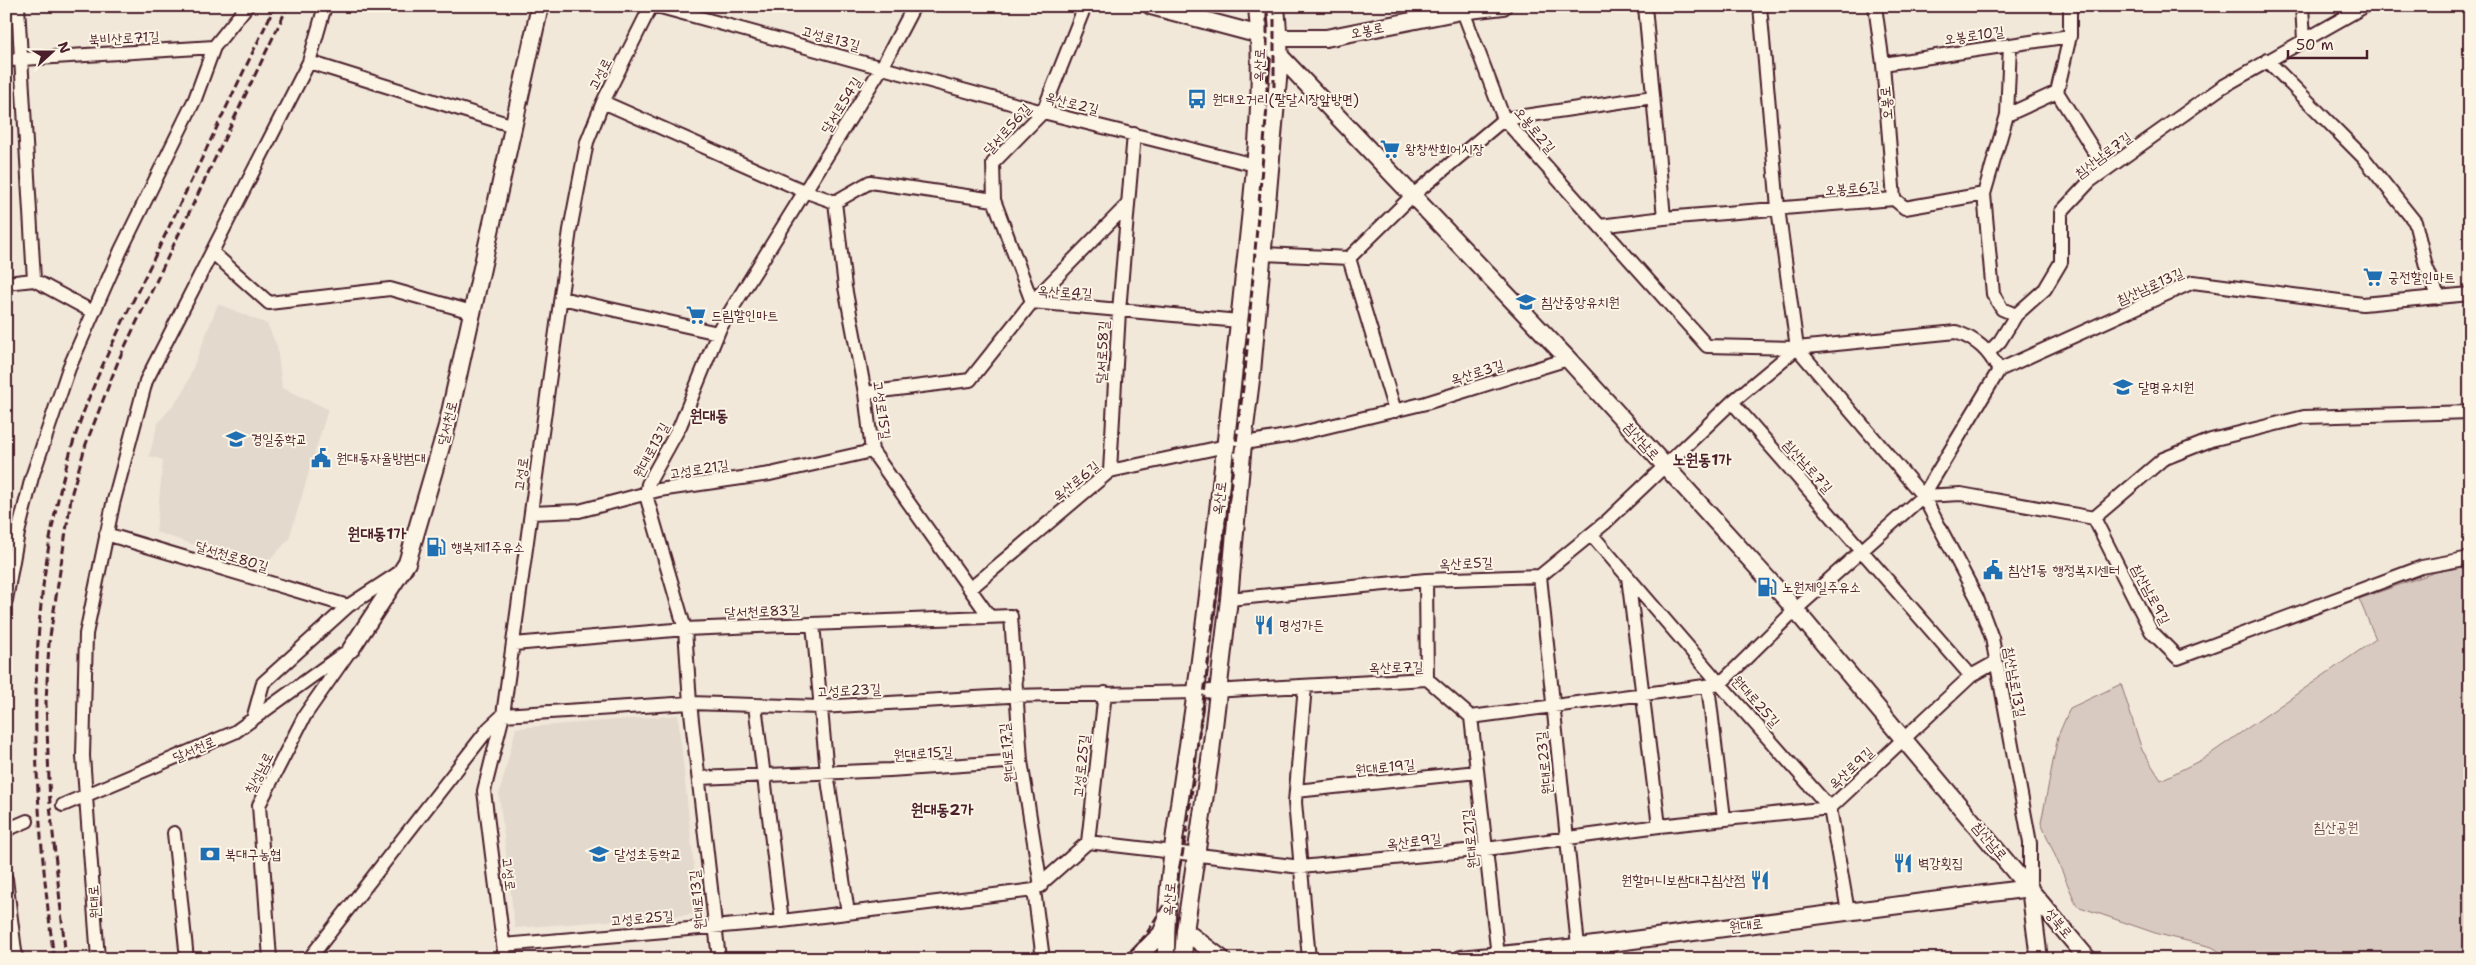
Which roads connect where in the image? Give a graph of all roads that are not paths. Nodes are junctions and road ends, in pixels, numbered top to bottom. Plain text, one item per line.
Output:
1 (18, 6) edge
2 (247, 6) edge
3 (325, 6) edge
4 (540, 6) edge
5 (651, 6) edge
6 (657, 6) edge
7 (914, 6) edge
8 (1085, 6) edge
9 (1151, 6) edge
10 (1257, 6) edge
11 (1276, 6) edge
12 (1503, 6) edge
13 (1645, 6) edge
14 (1760, 6) edge
15 (1875, 6) edge
16 (2070, 6) edge
17 (2302, 6) edge
18 (2365, 6) edge
19 (1461, 9) edge
20 (1260, 35) junction
21 (2070, 36) junction
22 (1278, 38) junction
23 (2304, 40) junction
24 (2010, 45) junction
25 (214, 47) junction
26 (1280, 57) junction
27 (21, 59) junction
28 (6, 60) edge
29 (2267, 60) junction
30 (310, 62) junction
31 (1883, 64) junction
32 (882, 67) junction
33 (2057, 92) junction
34 (1653, 97) junction
35 (602, 102) junction
36 (1043, 112) junction
37 (2007, 115) junction
38 (1504, 119) junction
39 (514, 126) junction
40 (1134, 134) junction
41 (1255, 165) junction
42 (2106, 170) junction
43 (804, 191) junction
44 (1984, 194) junction
45 (1412, 196) junction
46 (1894, 199) junction
47 (994, 200) junction
48 (835, 202) junction
49 (1128, 204) junction
50 (1778, 208) junction
51 (1664, 218) junction
52 (1600, 226) junction
53 (212, 252) junction
54 (1263, 254) junction
55 (1349, 258) junction
56 (34, 280) junction
57 (6, 283) edge
58 (2470, 294) edge
59 (561, 298) junction
60 (2439, 298) junction
61 (1032, 302) junction
62 (1119, 310) junction
63 (93, 312) junction
64 (472, 312) junction
65 (2016, 315) junction
66 (1239, 321) junction
67 (718, 333) junction
68 (1797, 348) junction
69 (1989, 352) junction
70 (1568, 359) junction
71 (1999, 370) junction
72 (865, 393) junction
73 (1732, 402) junction
74 (1395, 411) junction
75 (2470, 412) edge
76 (1243, 443) junction
77 (1226, 446) junction
78 (872, 451) junction
79 (1665, 467) junction
80 (1110, 472) junction
81 (646, 496) junction
82 (1923, 496) junction
83 (531, 514) junction
84 (2094, 518) junction
85 (12, 534) edge
86 (106, 534) junction
87 (1592, 534) junction
88 (1863, 550) junction
89 (2470, 558) edge
90 (402, 572) junction
91 (1540, 576) junction
92 (1628, 577) junction
93 (1426, 580) junction
94 (970, 589) junction
95 (1229, 599) junction
96 (6, 600) edge
97 (348, 606) junction
98 (1795, 610) junction
99 (989, 616) junction
100 (1011, 616) joint
101 (812, 624) junction
102 (685, 629) junction
103 (514, 644) junction
104 (351, 649) junction
105 (1996, 662) junction
106 (1971, 676) junction
107 (1427, 678) junction
108 (1714, 685) junction
109 (1305, 686) junction
110 (1218, 691) junction
111 (1196, 692) junction
112 (1104, 693) junction
113 (1643, 694) junction
114 (1017, 696) junction
115 (690, 703) junction
116 (756, 705) junction
117 (1553, 706) junction
118 (820, 707) junction
119 (503, 715) junction
120 (1472, 717) junction
121 (253, 719) junction
122 (1904, 739) junction
123 (1021, 761) junction
124 (1478, 772) junction
125 (828, 773) junction
126 (765, 776) junction
127 (699, 778) junction
128 (1296, 791) junction
129 (86, 796) junction
130 (63, 805) dead end
131 (1830, 808) junction
132 (1724, 818) junction
133 (27, 821) dead end
134 (1659, 826) junction
135 (6, 830) edge
136 (174, 832) dead end
137 (1567, 838) junction
138 (1088, 842) junction
139 (1486, 849) junction
140 (1172, 851) junction
141 (1195, 854) junction
142 (1300, 867) junction
143 (6, 879) edge
144 (1038, 888) junction
145 (2030, 888) junction
146 (7, 899) edge
147 (1848, 912) junction
148 (848, 913) junction
149 (1167, 920) junction
150 (782, 921) junction
151 (715, 927) junction
152 (1184, 931) junction
153 (503, 945) junction
154 (1578, 946) junction
155 (1498, 956) junction
156 (16, 959) edge
157 (98, 959) edge
158 (186, 959) edge
159 (270, 959) edge
160 (309, 959) edge
161 (505, 959) edge
162 (719, 959) edge
163 (1043, 959) edge
164 (1135, 959) edge
165 (1166, 959) edge
166 (1183, 959) edge
167 (1222, 959) edge
168 (1309, 959) edge
169 (1462, 959) edge
170 (2039, 959) edge
171 (2088, 959) edge

1 - 27 street
2 - 25 street
3 - 30 street, 원대로
4 - 39 main road, 달서천로
5 - 35 street, 고성로
6 - 32 street, 고성로13길
7 - 32 street, 달서로54길
8 - 36 street, 달서로56길
9 - 20 main road, 오봉로
10 - 20 main road, 옥산로
11 - 22 main road
12 - 19 main road, 오봉로
13 - 34 street
14 - 50 street
15 - 31 street, 오봉로
16 - 21 street
17 - 23 street
18 - 23 street, 침산남로7길
19 - 22 main road, 오봉로
19 - 38 street, 오봉로2길
20 - 22 main road, 오봉로
20 - 26 main road, 침산남로
20 - 41 main road, 옥산로
21 - 24 street, 오봉로10길
21 - 33 street
22 - 26 main road
23 - 29 street, 침산남로7길
24 - 31 street, 오봉로10길
24 - 37 street
25 - 27 street, 북비산로71길
25 - 63 street
26 - 45 main road, 침산남로
26 - 54 main road
27 - 28 street, 북비산로71길
27 - 56 street
29 - 42 street, 침산남로7길
29 - 60 street
30 - 39 street
30 - 53 street, 원대로
31 - 46 street, 오봉로
32 - 36 street, 옥산로2길
32 - 43 street, 달서로54길
33 - 37 street
33 - 42 street
34 - 38 street
34 - 51 street
35 - 43 street
35 - 59 street, 고성로
36 - 40 street, 옥산로2길
36 - 47 street, 달서로56길
37 - 44 street
38 - 45 street
38 - 52 street, 오봉로2길
39 - 64 main road, 달서천로
40 - 41 street, 옥산로2길
40 - 49 street, 달서로58길
41 - 66 main road, 옥산로
42 - 65 street, 침산남로7길
43 - 48 street
43 - 67 street, 원대로13길
44 - 46 street, 오봉로6길
44 - 65 street
45 - 55 street
45 - 70 main road, 침산남로
46 - 50 street, 오봉로6길
47 - 48 street
47 - 61 street, 달서로56길
48 - 72 street, 고성로15길
49 - 61 street
49 - 62 street, 달서로58길
50 - 51 street
50 - 68 street
51 - 52 street
52 - 68 street, 오봉로2길
53 - 64 street
53 - 86 street, 원대로
54 - 55 street
54 - 76 main road
55 - 74 street
56 - 57 street
56 - 63 street
58 - 60 street, 침산남로13길
59 - 67 street
59 - 83 street, 고성로
60 - 71 street, 침산남로13길
61 - 62 street, 옥산로4길
61 - 72 street, 옥산로4길
62 - 66 street, 옥산로4길
62 - 80 street, 달서로58길
63 - 85 street
64 - 90 main road, 달서천로
65 - 69 street, 침산남로7길
66 - 77 main road, 옥산로
67 - 81 street, 원대로13길
68 - 69 street
68 - 73 street
68 - 82 street, 침산남로13길
69 - 71 street
70 - 74 street, 옥산로3길
70 - 79 main road, 침산남로
71 - 82 street
72 - 78 street, 고성로15길
73 - 79 street
73 - 88 street, 침산남로7길
74 - 76 street, 옥산로3길
75 - 84 street
76 - 77 street, 옥산로3길
76 - 95 main road
77 - 80 street, 옥산로6길
77 - 111 main road, 옥산로
78 - 81 street, 고성로21길
78 - 94 street, 고성로15길
79 - 87 street
79 - 98 main road, 침산남로
80 - 94 street, 옥산로6길
81 - 83 street, 고성로21길
81 - 102 street, 원대로13길
82 - 84 street
82 - 88 street
82 - 105 street, 침산남로13길
83 - 103 street, 고성로
84 - 89 street, 침산남로9길
85 - 96 street
86 - 97 street, 달서천로80길
86 - 129 street, 원대로
87 - 91 street
87 - 92 street, 원대로25길
88 - 98 street
88 - 106 street
90 - 97 street
90 - 104 main road, 달서천로
91 - 93 street, 옥산로5길
91 - 117 street, 원대로23길
92 - 108 street, 원대로25길
92 - 113 street
93 - 95 street, 옥산로5길
93 - 107 street
94 - 99 street, 고성로15길
95 - 110 main road
97 - 121 street
98 - 108 street
98 - 122 main road, 침산남로
99 - 100 street, 달서천로83길
99 - 101 street, 달서천로83길
100 - 114 street, 원대로17길
101 - 102 street, 달서천로83길
101 - 118 street
102 - 103 street, 달서천로83길
102 - 115 street, 원대로13길
103 - 119 street, 고성로
104 - 121 street, 달서천로
104 - 159 street, 칠성남로
105 - 106 street
105 - 145 street, 침산남로13길
106 - 122 street
107 - 109 street, 옥산로7길
107 - 120 street, 옥산로7길
108 - 113 street
108 - 131 street, 원대로25길
108 - 132 street
109 - 110 street, 옥산로7길
109 - 128 street
110 - 111 street, 옥산로7길
110 - 141 main road
111 - 112 street, 고성로23길
111 - 140 main road, 옥산로
112 - 114 street, 고성로23길
112 - 138 street, 고성로25길
113 - 117 street
113 - 134 street
114 - 118 street, 고성로23길
114 - 123 street, 원대로17길
115 - 116 street, 고성로23길
115 - 119 street, 고성로23길
115 - 127 street, 원대로13길
116 - 118 street, 고성로23길
116 - 126 street
117 - 120 street
117 - 137 street, 원대로23길
118 - 125 street
119 - 153 street, 고성로
119 - 160 street
120 - 124 street, 원대로21길
121 - 129 street, 달서천로
122 - 131 street, 옥산로9길
122 - 145 main road, 침산남로
123 - 125 street, 원대로15길
123 - 144 street, 원대로17길
124 - 128 street, 원대로19길
124 - 139 street, 원대로21길
125 - 126 street
125 - 148 street
126 - 127 street
126 - 150 street
127 - 151 street, 원대로13길
128 - 142 street
129 - 130 street, 달서천로
129 - 157 street, 원대로
131 - 132 street, 옥산로9길
131 - 147 street
132 - 134 street, 옥산로9길
133 - 135 street
134 - 137 street, 옥산로9길
136 - 158 street
137 - 139 street, 옥산로9길
137 - 154 street, 원대로23길
138 - 140 street
138 - 144 street
139 - 142 street, 옥산로9길
139 - 155 street, 원대로21길
140 - 141 street, 옥산로9길
140 - 149 main road, 옥산로
141 - 142 street, 옥산로9길
141 - 152 main road
142 - 168 street
143 - 146 street
144 - 148 street, 고성로25길
144 - 163 street
145 - 147 main road, 원대로
145 - 170 main road
145 - 171 main road, 성북로
146 - 156 street
147 - 154 main road, 원대로
148 - 150 street, 고성로25길
149 - 164 main road
149 - 165 main road, 옥산로
150 - 151 street, 고성로25길
151 - 153 street, 고성로25길
151 - 162 street, 원대로13길
152 - 166 main road
152 - 167 main road
153 - 161 street, 고성로
154 - 155 main road, 원대로
155 - 169 main road, 원대로

